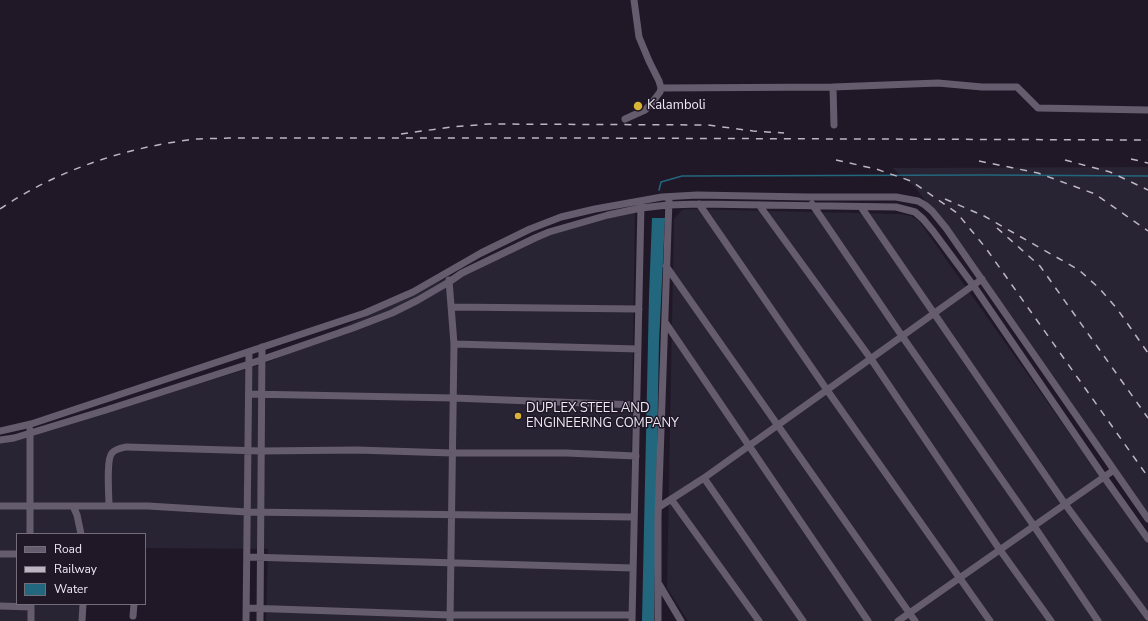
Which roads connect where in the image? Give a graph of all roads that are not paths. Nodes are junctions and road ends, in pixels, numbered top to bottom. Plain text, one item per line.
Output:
1 (634, 0) edge
2 (833, 87) junction
3 (661, 88) junction
4 (1148, 110) edge
5 (625, 119) dead end
6 (834, 125) dead end
7 (666, 197) junction
8 (808, 197) junction
9 (642, 200) junction
10 (699, 204) junction
11 (665, 205) junction
12 (759, 205) junction
13 (814, 207) junction
14 (861, 207) junction
15 (643, 208) junction
16 (666, 266) junction
17 (448, 272) junction
18 (982, 280) junction
19 (449, 282) junction
20 (973, 285) junction
21 (452, 306) junction
22 (639, 309) junction
23 (934, 313) junction
24 (665, 322) junction
25 (902, 336) junction
26 (454, 344) junction
27 (262, 347) junction
28 (638, 349) junction
29 (249, 352) junction
30 (871, 359) junction
31 (262, 360) junction
32 (249, 364) junction
33 (827, 390) junction
34 (249, 394) junction
35 (262, 394) junction
36 (453, 398) junction
37 (637, 405) junction
38 (30, 424) junction
39 (778, 424) junction
40 (0, 431) edge
41 (30, 433) junction
42 (0, 440) edge
43 (748, 446) junction
44 (248, 450) junction
45 (261, 451) junction
46 (452, 452) junction
47 (636, 456) junction
48 (1114, 470) junction
49 (1104, 477) junction
50 (704, 478) junction
51 (671, 499) junction
52 (1065, 504) junction
53 (0, 506) edge
54 (30, 506) junction
55 (73, 506) junction
56 (109, 506) junction
57 (659, 507) junction
58 (247, 512) junction
59 (260, 512) junction
60 (451, 515) junction
61 (634, 517) junction
62 (1148, 519) edge
63 (1034, 526) junction
64 (30, 533) edge
65 (81, 533) edge
66 (1148, 539) edge
67 (1000, 550) junction
68 (0, 554) edge
69 (16, 554) edge
70 (247, 557) junction
71 (260, 557) junction
72 (451, 564) junction
73 (633, 568) junction
74 (960, 578) junction
75 (658, 583) junction
76 (31, 605) edge
77 (83, 605) edge
78 (134, 605) edge
79 (0, 606) edge
80 (246, 608) junction
81 (260, 609) junction
82 (910, 613) junction
83 (133, 616) dead end
84 (1148, 617) edge
85 (450, 618) edge
86 (632, 618) edge
87 (31, 621) edge
88 (82, 621) edge
89 (246, 621) edge
90 (260, 621) edge
91 (658, 621) edge
92 (681, 621) edge
93 (759, 621) edge
94 (803, 621) edge
95 (868, 621) edge
96 (898, 621) edge
97 (915, 621) edge
98 (990, 621) edge
99 (1051, 621) edge
100 (1098, 621) edge

1 - 3 street
2 - 3 street
2 - 4 street
2 - 6 street
3 - 5 street
7 - 8 street
7 - 9 street
7 - 11 street
8 - 13 street
8 - 18 street
9 - 15 street
9 - 17 street
10 - 11 street
10 - 12 street
10 - 33 street
11 - 15 street
11 - 16 street
12 - 13 street
12 - 30 street
13 - 14 street
13 - 25 street
14 - 20 street
14 - 23 street
15 - 19 street
15 - 22 street
16 - 24 street
16 - 39 street
17 - 19 street
17 - 27 street
18 - 20 street
18 - 48 street
19 - 21 street
19 - 31 street
20 - 23 street
20 - 49 street
21 - 22 street
21 - 26 street
22 - 28 street
23 - 25 street
23 - 52 street
24 - 43 street
24 - 57 street
25 - 30 street
25 - 63 street
26 - 28 street
26 - 36 street
27 - 29 street
27 - 31 street
28 - 37 street
29 - 32 street
29 - 38 street
30 - 33 street
30 - 67 street
31 - 32 street
31 - 35 street
32 - 34 street
32 - 41 street
33 - 39 street
33 - 74 street
34 - 35 street
34 - 44 street
35 - 36 street
35 - 45 street
36 - 37 street
36 - 46 street
37 - 47 street
38 - 40 street
38 - 41 street
39 - 43 street
39 - 82 street
41 - 42 street
41 - 54 street
43 - 50 street
43 - 95 street
44 - 45 street
44 - 56 street
44 - 58 street
45 - 46 street
45 - 59 street
46 - 47 street
46 - 60 street
47 - 61 street
48 - 49 street
48 - 62 street
49 - 52 street
49 - 66 street
50 - 51 street
50 - 94 street
51 - 57 street
51 - 93 street
52 - 63 street
52 - 84 street
53 - 54 street
54 - 55 street
54 - 64 street
55 - 56 street
55 - 65 street
56 - 58 street
57 - 75 street
58 - 59 street
58 - 70 street
59 - 60 street
59 - 71 street
60 - 61 street
60 - 72 street
61 - 73 street
63 - 67 street
63 - 100 street
67 - 74 street
67 - 99 street
68 - 69 street
70 - 71 street
70 - 80 street
71 - 72 street
71 - 81 street
72 - 73 street
72 - 85 street
73 - 86 street
74 - 82 street
74 - 98 street
75 - 91 street
75 - 92 street
76 - 79 street
76 - 87 street
77 - 88 street
78 - 83 street
80 - 81 street
80 - 89 street
81 - 85 street
81 - 90 street
82 - 96 street
82 - 97 street
85 - 86 street

